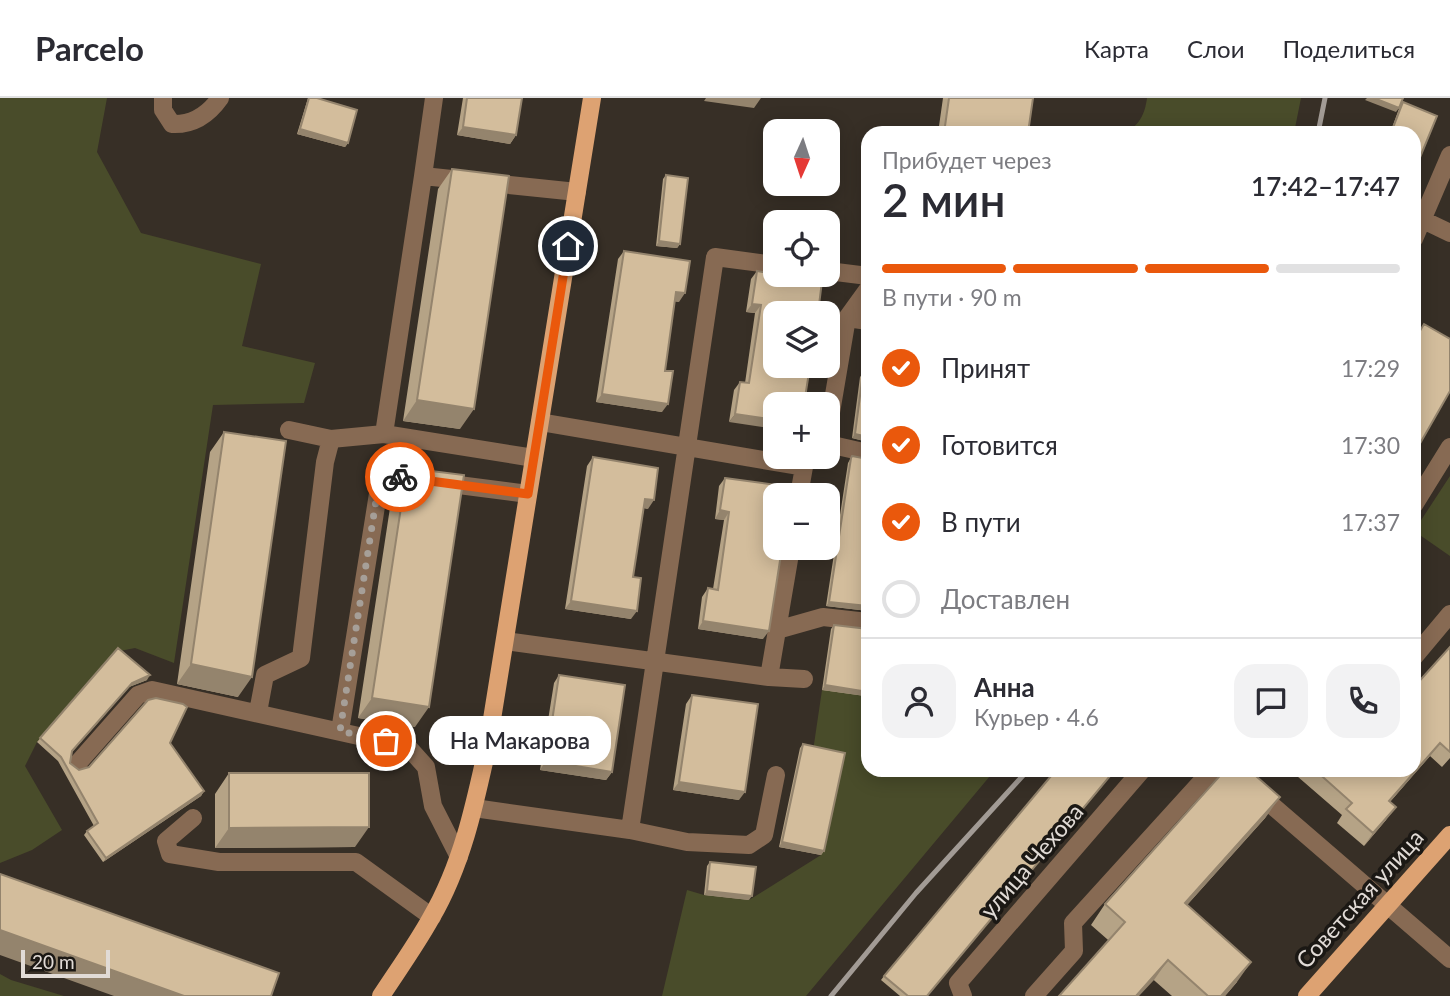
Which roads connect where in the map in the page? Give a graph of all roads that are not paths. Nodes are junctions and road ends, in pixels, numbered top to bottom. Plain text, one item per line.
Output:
1 (163, 98) edge
2 (220, 98) edge
3 (434, 98) edge
4 (592, 98) edge
5 (1450, 155) edge
6 (423, 176) junction
7 (577, 192) junction
8 (1423, 220) junction
9 (1421, 224) edge
10 (1450, 233) edge
11 (763, 263) edge
12 (840, 272) edge
13 (861, 275) edge
14 (861, 299) edge
15 (847, 318) junction
16 (861, 320) edge
17 (834, 392) edge
18 (540, 422) junction
19 (289, 430) dead end
20 (384, 434) junction
21 (331, 439) junction
22 (687, 447) junction
23 (840, 447) edge
24 (1450, 447) edge
25 (861, 451) edge
26 (763, 456) edge
27 (534, 458) junction
28 (528, 494) junction
29 (1421, 494) edge
30 (789, 560) edge
31 (1450, 614) edge
32 (861, 621) edge
33 (777, 630) junction
34 (505, 641) junction
35 (1421, 649) edge
36 (655, 662) junction
37 (769, 677) junction
38 (804, 679) dead end
39 (258, 712) junction
40 (340, 731) junction
41 (78, 763) dead end
42 (776, 775) dead end
43 (1136, 777) edge
44 (1206, 777) edge
45 (1239, 777) edge
46 (474, 808) junction
47 (193, 818) dead end
48 (630, 830) junction
49 (1450, 835) edge
50 (459, 857) junction
51 (1388, 906) junction
52 (432, 917) junction
53 (1450, 959) edge
54 (960, 990) edge
55 (381, 996) edge
56 (1034, 996) edge
57 (1307, 996) edge

1 - 2 street
3 - 6 street
4 - 7 main road
5 - 8 street
6 - 7 street
6 - 20 street
7 - 18 main road
8 - 9 street
8 - 10 street
11 - 22 street
12 - 13 street
14 - 15 street
15 - 16 street
15 - 17 street
18 - 22 street
18 - 27 main road
19 - 21 street
20 - 21 street
20 - 27 street
21 - 39 street
22 - 26 street
22 - 36 street
23 - 25 street
24 - 29 street
27 - 28 main road
28 - 34 main road
28 - 40 street
30 - 33 street
31 - 35 street
32 - 33 street
33 - 37 street
34 - 36 street
34 - 46 main road
36 - 37 street
36 - 48 street
37 - 38 street
39 - 40 street
39 - 41 street
40 - 50 street
42 - 48 street
43 - 54 street, улица Чехова
44 - 56 street
45 - 51 street
46 - 48 street
46 - 50 main road
47 - 52 street
49 - 51 main road, Советская улица
50 - 52 main road
51 - 53 street
51 - 57 main road, Советская улица
52 - 55 main road

